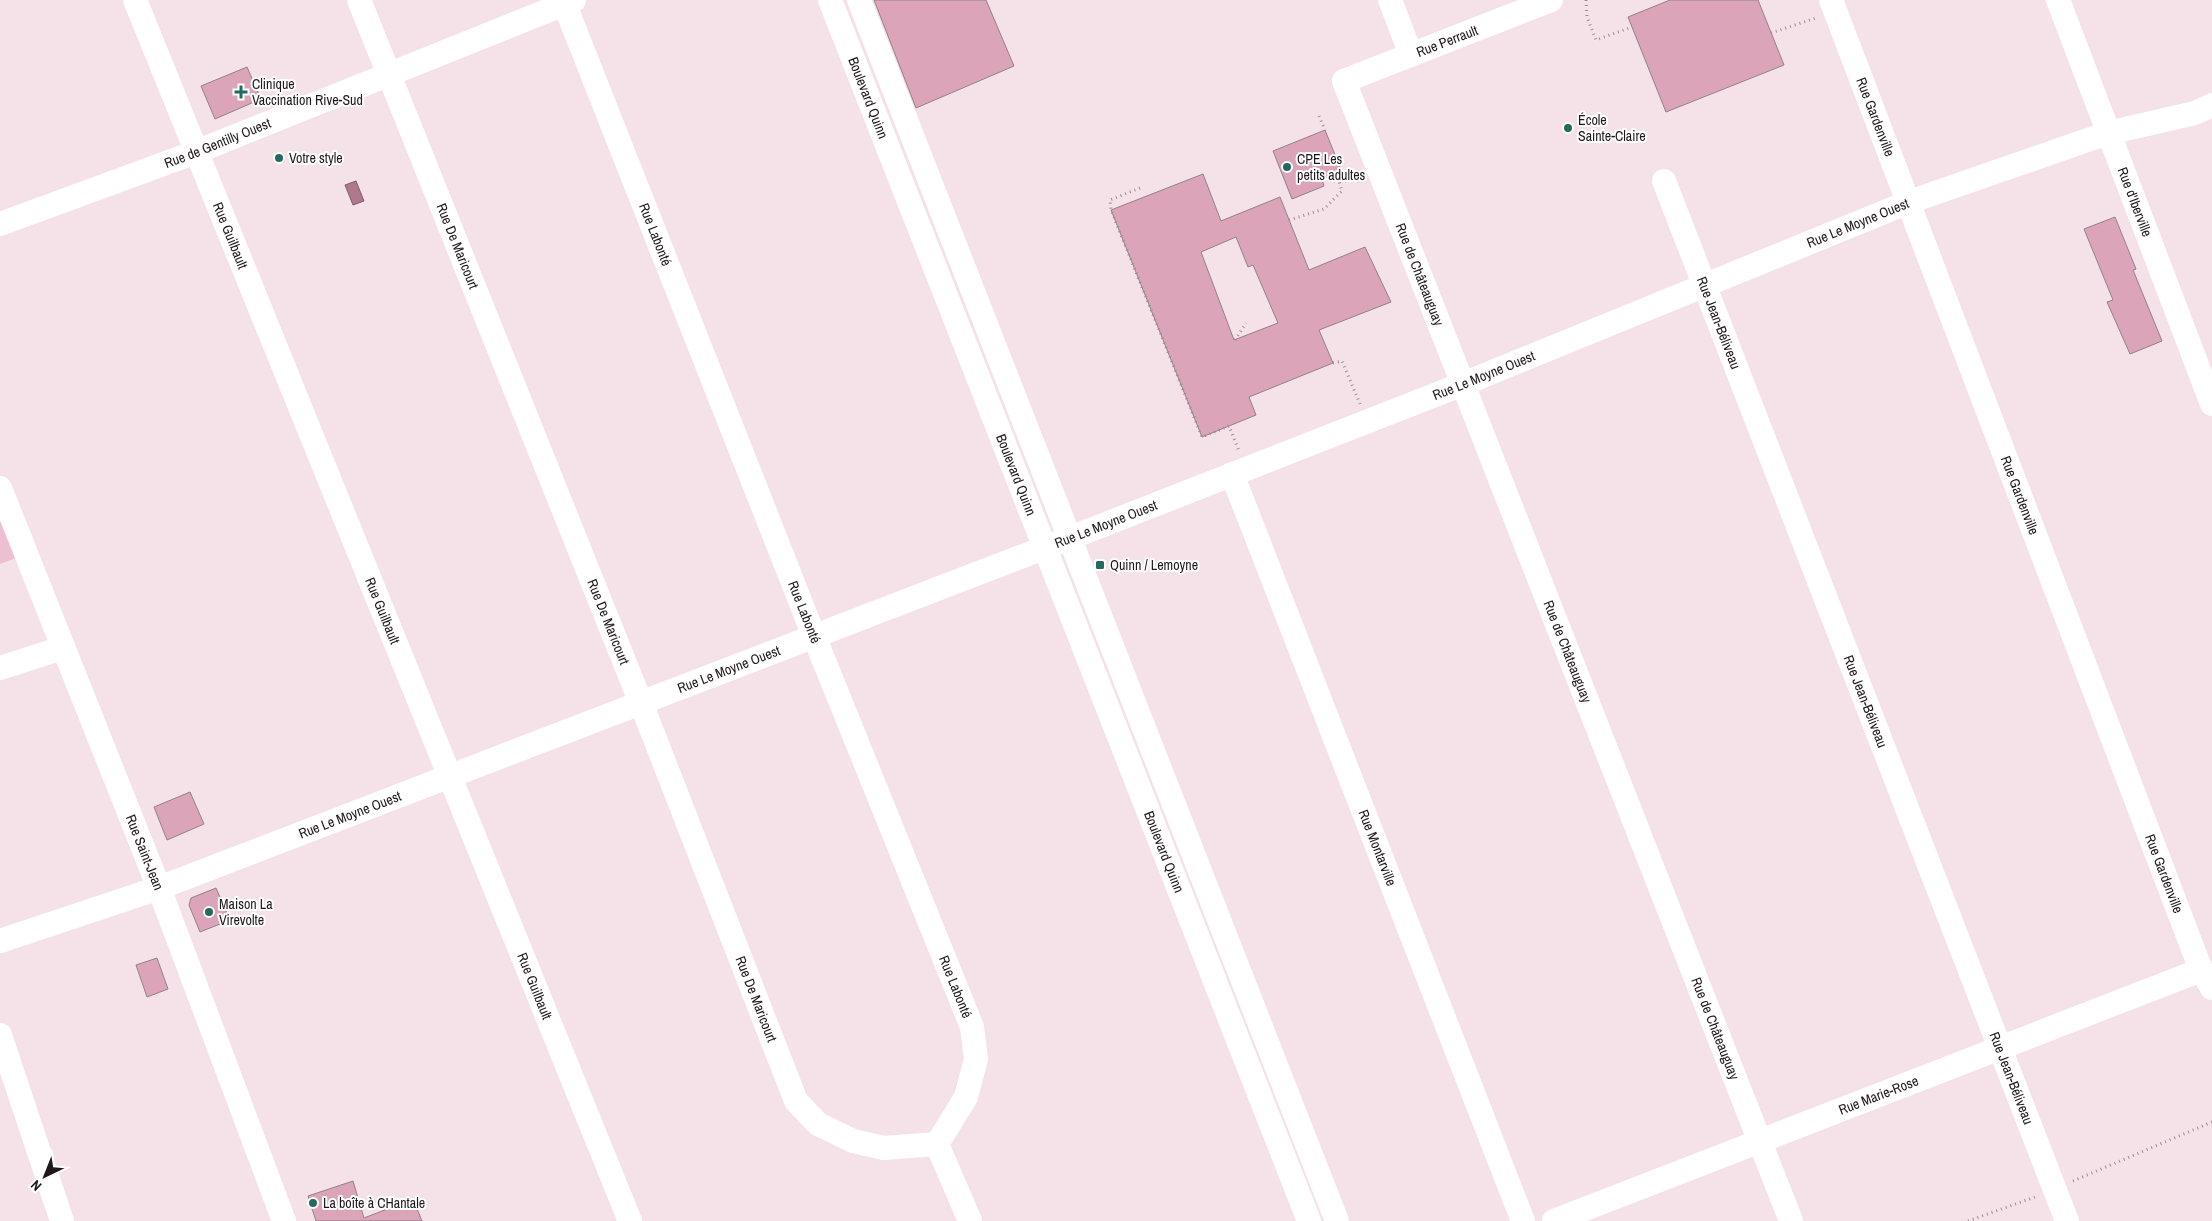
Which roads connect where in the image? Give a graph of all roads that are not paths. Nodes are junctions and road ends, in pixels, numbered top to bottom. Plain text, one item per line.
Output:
1 (135, 0) edge
2 (359, 0) edge
3 (830, 0) edge
4 (859, 0) edge
5 (1390, 0) edge
6 (1551, 0) edge
7 (2058, 0) edge
8 (567, 1) edge
9 (1833, 6) edge
10 (1411, 55) junction
11 (388, 76) junction
12 (1344, 81) joint
13 (2212, 105) edge
14 (2108, 133) junction
15 (196, 152) junction
16 (1664, 181) dead end
17 (1909, 202) junction
18 (0, 224) edge
19 (1705, 286) junction
20 (1462, 384) junction
21 (2212, 404) edge
22 (1239, 471) junction
23 (0, 488) edge
24 (1070, 538) junction
25 (1044, 548) junction
26 (814, 636) junction
27 (62, 648) junction
28 (0, 668) edge
29 (641, 703) junction
30 (449, 778) junction
31 (159, 888) junction
32 (1227, 939) junction
33 (0, 941) edge
34 (1202, 949) junction
35 (2206, 979) edge
36 (0, 1035) edge
37 (2001, 1048) junction
38 (1760, 1141) junction
39 (938, 1144) junction
40 (62, 1221) edge
41 (284, 1221) edge
42 (630, 1221) edge
43 (970, 1221) edge
44 (1309, 1221) edge
45 (1337, 1221) edge
46 (1523, 1221) edge
47 (1554, 1221) edge
48 (1791, 1221) edge
49 (2067, 1221) edge

1 - 15 street, Rue Guilbault
2 - 11 street, Rue De Maricourt
3 - 25 street, Boulevard Quinn
4 - 24 street, Boulevard Quinn
5 - 10 street
6 - 10 street, Rue Perrault
7 - 14 street, Rue d'Iberville
8 - 11 street, Rue de Gentilly Ouest
8 - 26 street, Rue Labonté
9 - 17 street, Rue Gardenville
10 - 12 street, Rue Perrault
11 - 15 street, Rue de Gentilly Ouest
11 - 29 street, Rue De Maricourt
12 - 20 street, Rue de Châteauguay
13 - 14 street, Rue Le Moyne Ouest
14 - 17 street, Rue Le Moyne Ouest
14 - 21 street, Rue d'Iberville
15 - 18 street, Rue de Gentilly Ouest
15 - 30 street, Rue Guilbault
16 - 19 street, Rue Jean-Béliveau
17 - 19 street, Rue Le Moyne Ouest
17 - 35 street, Rue Gardenville
19 - 20 street, Rue Le Moyne Ouest
19 - 37 street, Rue Jean-Béliveau
20 - 22 street, Rue Le Moyne Ouest
20 - 38 street, Rue de Châteauguay
22 - 24 street, Rue Le Moyne Ouest
22 - 46 street, Rue Montarville
23 - 27 street, Rue Saint-Jean
24 - 25 street, Rue Le Moyne Ouest
24 - 32 street, Boulevard Quinn
25 - 26 street, Rue Le Moyne Ouest
25 - 34 street, Boulevard Quinn
26 - 29 street, Rue Le Moyne Ouest
26 - 39 street, Rue Labonté
27 - 28 street
27 - 31 street, Rue Saint-Jean
29 - 30 street, Rue Le Moyne Ouest
29 - 39 street, Rue De Maricourt
30 - 31 street, Rue Le Moyne Ouest
30 - 42 street, Rue Guilbault
31 - 33 street, Rue Le Moyne Ouest
31 - 41 street, Rue Saint-Jean
32 - 34 street
32 - 45 street, Boulevard Quinn
34 - 44 street, Boulevard Quinn
35 - 37 street, Rue Marie-Rose
36 - 40 street
37 - 38 street, Rue Marie-Rose
37 - 49 street, Rue Jean-Béliveau
38 - 47 street, Rue Marie-Rose
38 - 48 street, Rue de Châteauguay
39 - 43 street

